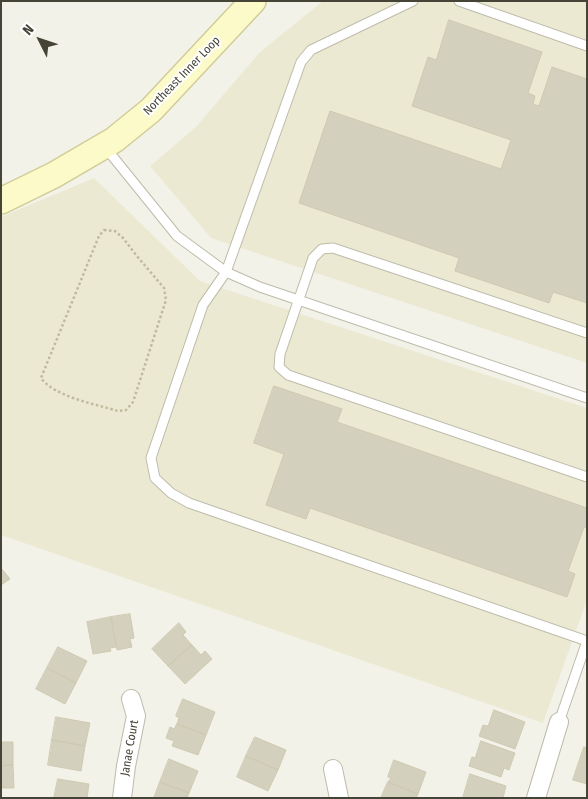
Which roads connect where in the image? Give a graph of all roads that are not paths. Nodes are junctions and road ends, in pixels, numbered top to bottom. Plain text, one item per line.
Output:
1 (253, 1) edge
2 (413, 1) edge
3 (459, 1) edge
4 (587, 46) edge
5 (105, 146) junction
6 (1, 201) edge
7 (226, 272) junction
8 (298, 300) junction
9 (587, 333) edge
10 (587, 398) edge
11 (587, 477) edge
12 (587, 641) edge
13 (131, 699) dead end
14 (558, 722) joint
15 (333, 769) dead end
16 (122, 798) edge
17 (339, 798) edge
18 (536, 798) edge

1 - 5 main road, Northeast Inner Loop
2 - 7 lane
3 - 4 lane
5 - 6 main road, Northeast Inner Loop
5 - 7 lane
7 - 8 lane
7 - 12 lane
8 - 9 lane
8 - 10 lane
8 - 11 lane
12 - 14 lane
13 - 16 street, Janae Court
14 - 18 street
15 - 17 street

